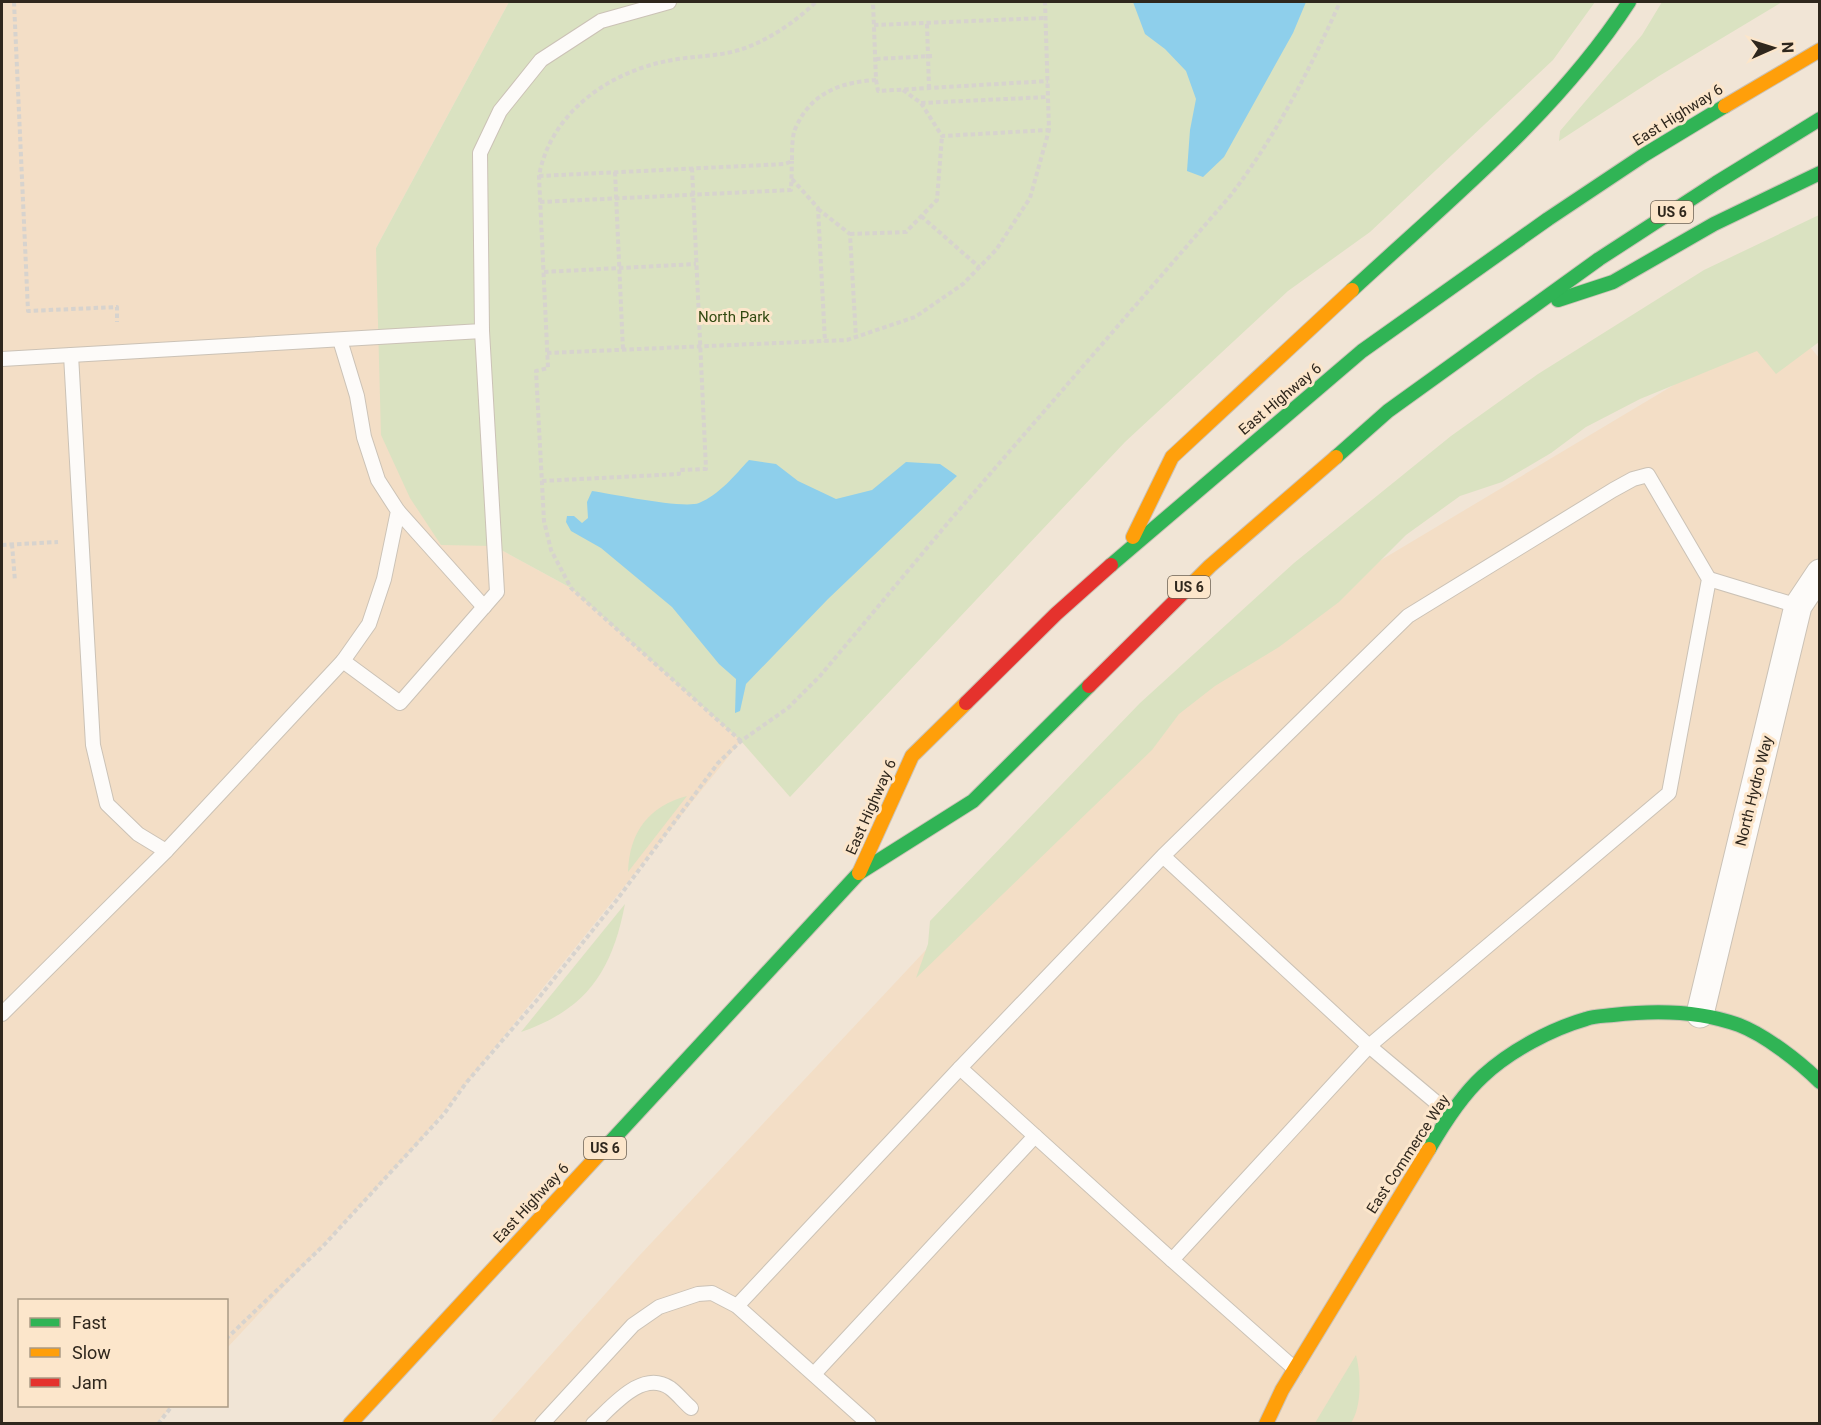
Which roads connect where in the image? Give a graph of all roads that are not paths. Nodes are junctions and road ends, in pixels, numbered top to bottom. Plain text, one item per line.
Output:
1 (669, 2) edge
2 (1629, 2) edge
3 (1820, 50) edge
4 (1820, 119) edge
5 (1820, 173) edge
6 (1528, 309) junction
7 (482, 331) junction
8 (340, 340) junction
9 (71, 355) junction
10 (2, 359) edge
11 (398, 511) junction
12 (1127, 550) junction
13 (1820, 573) edge
14 (1709, 579) junction
15 (1798, 606) junction
16 (484, 607) junction
17 (343, 661) junction
18 (166, 851) junction
19 (1163, 856) junction
20 (859, 873) junction
21 (2, 1014) edge
22 (1700, 1014) junction
23 (1369, 1046) junction
24 (960, 1068) junction
25 (1820, 1082) edge
26 (1450, 1114) junction
27 (1035, 1136) junction
28 (1172, 1260) junction
29 (737, 1306) junction
30 (1295, 1369) junction
31 (814, 1374) junction
32 (691, 1408) dead end
33 (350, 1424) edge
34 (542, 1424) edge
35 (594, 1424) edge
36 (869, 1424) edge
37 (1266, 1424) edge

1 - 7 lane
2 - 12 main road, US 6
3 - 12 main road, East Highway 6
4 - 6 main road, East Highway 6 / US 6
5 - 6 main road
6 - 20 main road, East Highway 6 / US 6
7 - 8 lane
7 - 16 lane
8 - 9 lane
8 - 11 lane
9 - 10 lane
9 - 18 lane
11 - 16 lane
11 - 17 lane
12 - 20 main road, East Highway 6 / US 6
13 - 15 street, North Hydro Way
14 - 15 lane
14 - 19 lane
14 - 23 lane
15 - 22 street, North Hydro Way
16 - 17 lane
17 - 18 lane
18 - 21 lane
19 - 23 lane
19 - 24 lane
20 - 33 main road, East Highway 6 / US 6
22 - 25 main road, East Commerce Way
22 - 26 main road, East Commerce Way
23 - 26 lane
23 - 28 lane
24 - 27 lane
24 - 29 lane
26 - 30 main road, East Commerce Way
27 - 28 lane
27 - 31 lane
28 - 30 lane
29 - 31 lane
29 - 34 lane
30 - 37 main road, East Commerce Way
31 - 36 lane
32 - 35 lane

